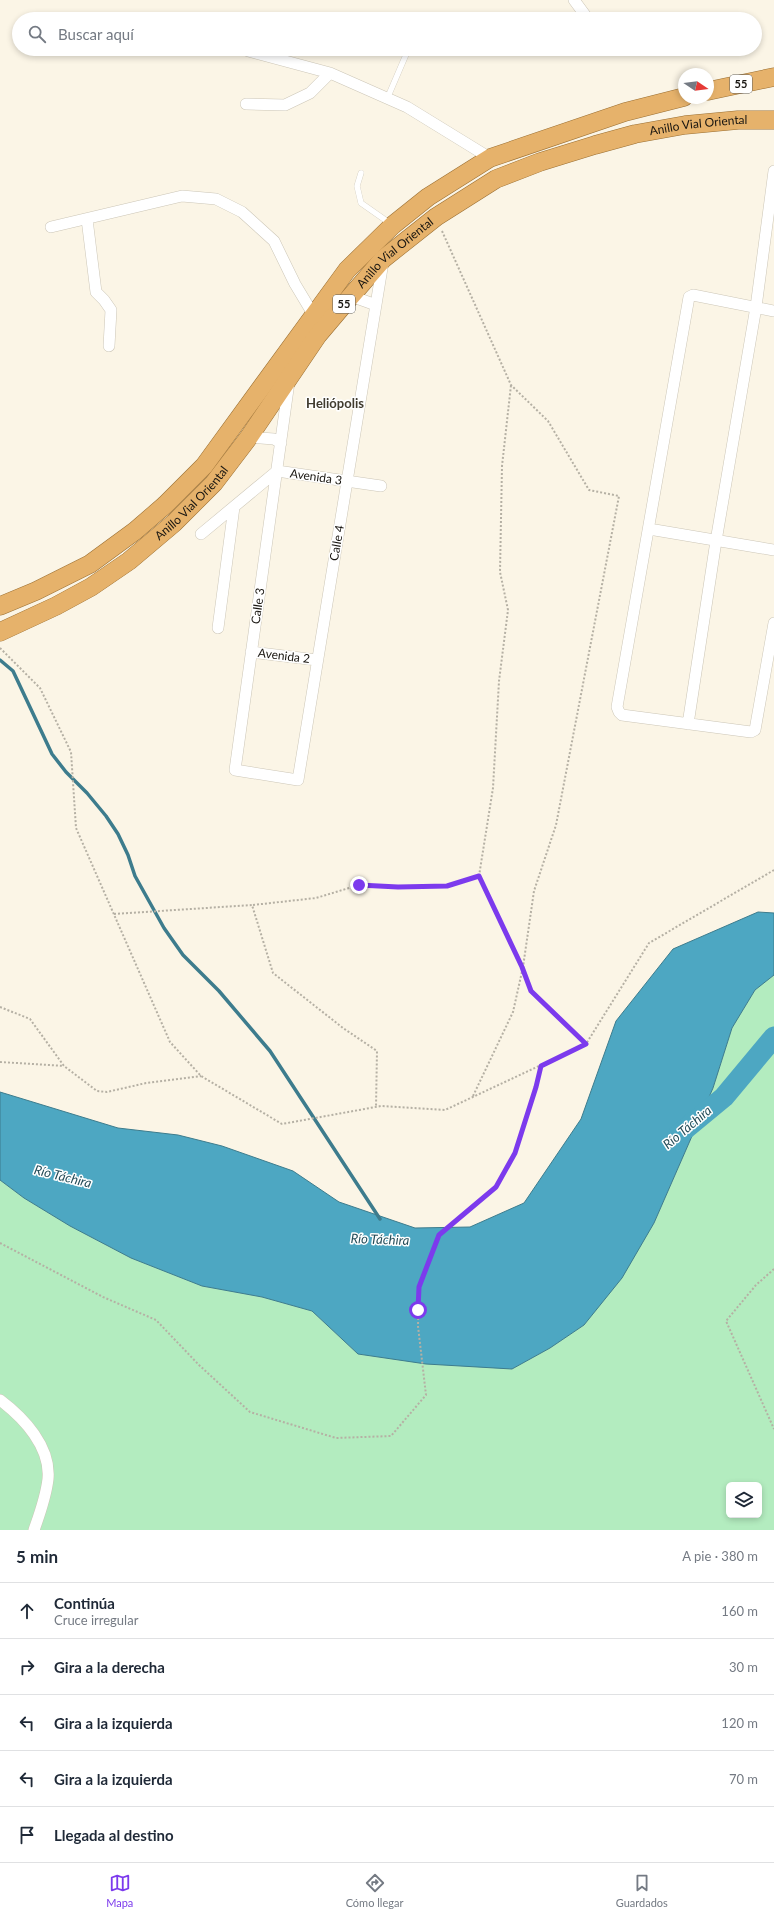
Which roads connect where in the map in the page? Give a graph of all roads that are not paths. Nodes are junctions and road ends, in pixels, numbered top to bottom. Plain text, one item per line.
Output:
1 (574, 0) edge
2 (583, 12) edge
3 (264, 56) edge
4 (405, 56) edge
5 (330, 73) junction
6 (774, 77) edge
7 (714, 90) edge
8 (387, 99) junction
9 (678, 99) edge
10 (246, 104) dead end
11 (774, 120) edge
12 (490, 158) junction
13 (360, 173) dead end
14 (774, 175) edge
15 (87, 219) junction
16 (393, 226) junction
17 (51, 227) dead end
18 (383, 259) junction
19 (351, 296) junction
20 (376, 305) junction
21 (756, 307) junction
22 (774, 311) edge
23 (314, 314) junction
24 (109, 346) dead end
25 (290, 378) junction
26 (249, 437) junction
27 (280, 443) junction
28 (277, 471) junction
29 (348, 481) junction
30 (381, 486) dead end
31 (234, 507) junction
32 (649, 529) junction
33 (201, 534) dead end
34 (716, 541) junction
35 (774, 550) edge
36 (0, 606) edge
37 (774, 623) edge
38 (218, 628) dead end
39 (0, 632) edge
40 (251, 652) junction
41 (317, 660) junction
42 (688, 724) junction
43 (298, 780) joint
44 (0, 1400) edge
45 (34, 1530) edge

1 - 2 street
3 - 5 street
4 - 8 lane
5 - 8 street
5 - 10 street
6 - 7 highway, 55
8 - 12 street
9 - 12 highway, Anillo Vial Oriental / 55
11 - 18 highway, Anillo Vial Oriental / 55
12 - 16 highway, Anillo Vial Oriental / 55
13 - 16 lane
14 - 21 street
15 - 17 street
15 - 23 street
15 - 24 street
16 - 23 highway, Anillo Vial Oriental / 55
18 - 19 highway, Anillo Vial Oriental / 55
18 - 20 street, Calle 4
19 - 20 street
19 - 25 highway, Anillo Vial Oriental / 55
20 - 29 street, Calle 4
21 - 22 street
21 - 32 street
21 - 34 street
23 - 36 highway, Anillo Vial Oriental / 55
25 - 26 highway, Anillo Vial Oriental / 55
25 - 27 street, Calle 3
26 - 27 street
26 - 39 highway, Anillo Vial Oriental / 55
27 - 28 street, Calle 3
28 - 29 street, Avenida 3
28 - 31 street, Avenida 3
28 - 40 street, Calle 3
29 - 30 street, Avenida 3
29 - 41 street, Calle 4
31 - 33 street, Avenida 3
31 - 38 street
32 - 34 street
32 - 42 street
34 - 35 street
34 - 42 street
37 - 42 street
40 - 41 street, Avenida 2
40 - 43 street, Calle 3
41 - 43 street, Calle 4
44 - 45 street

